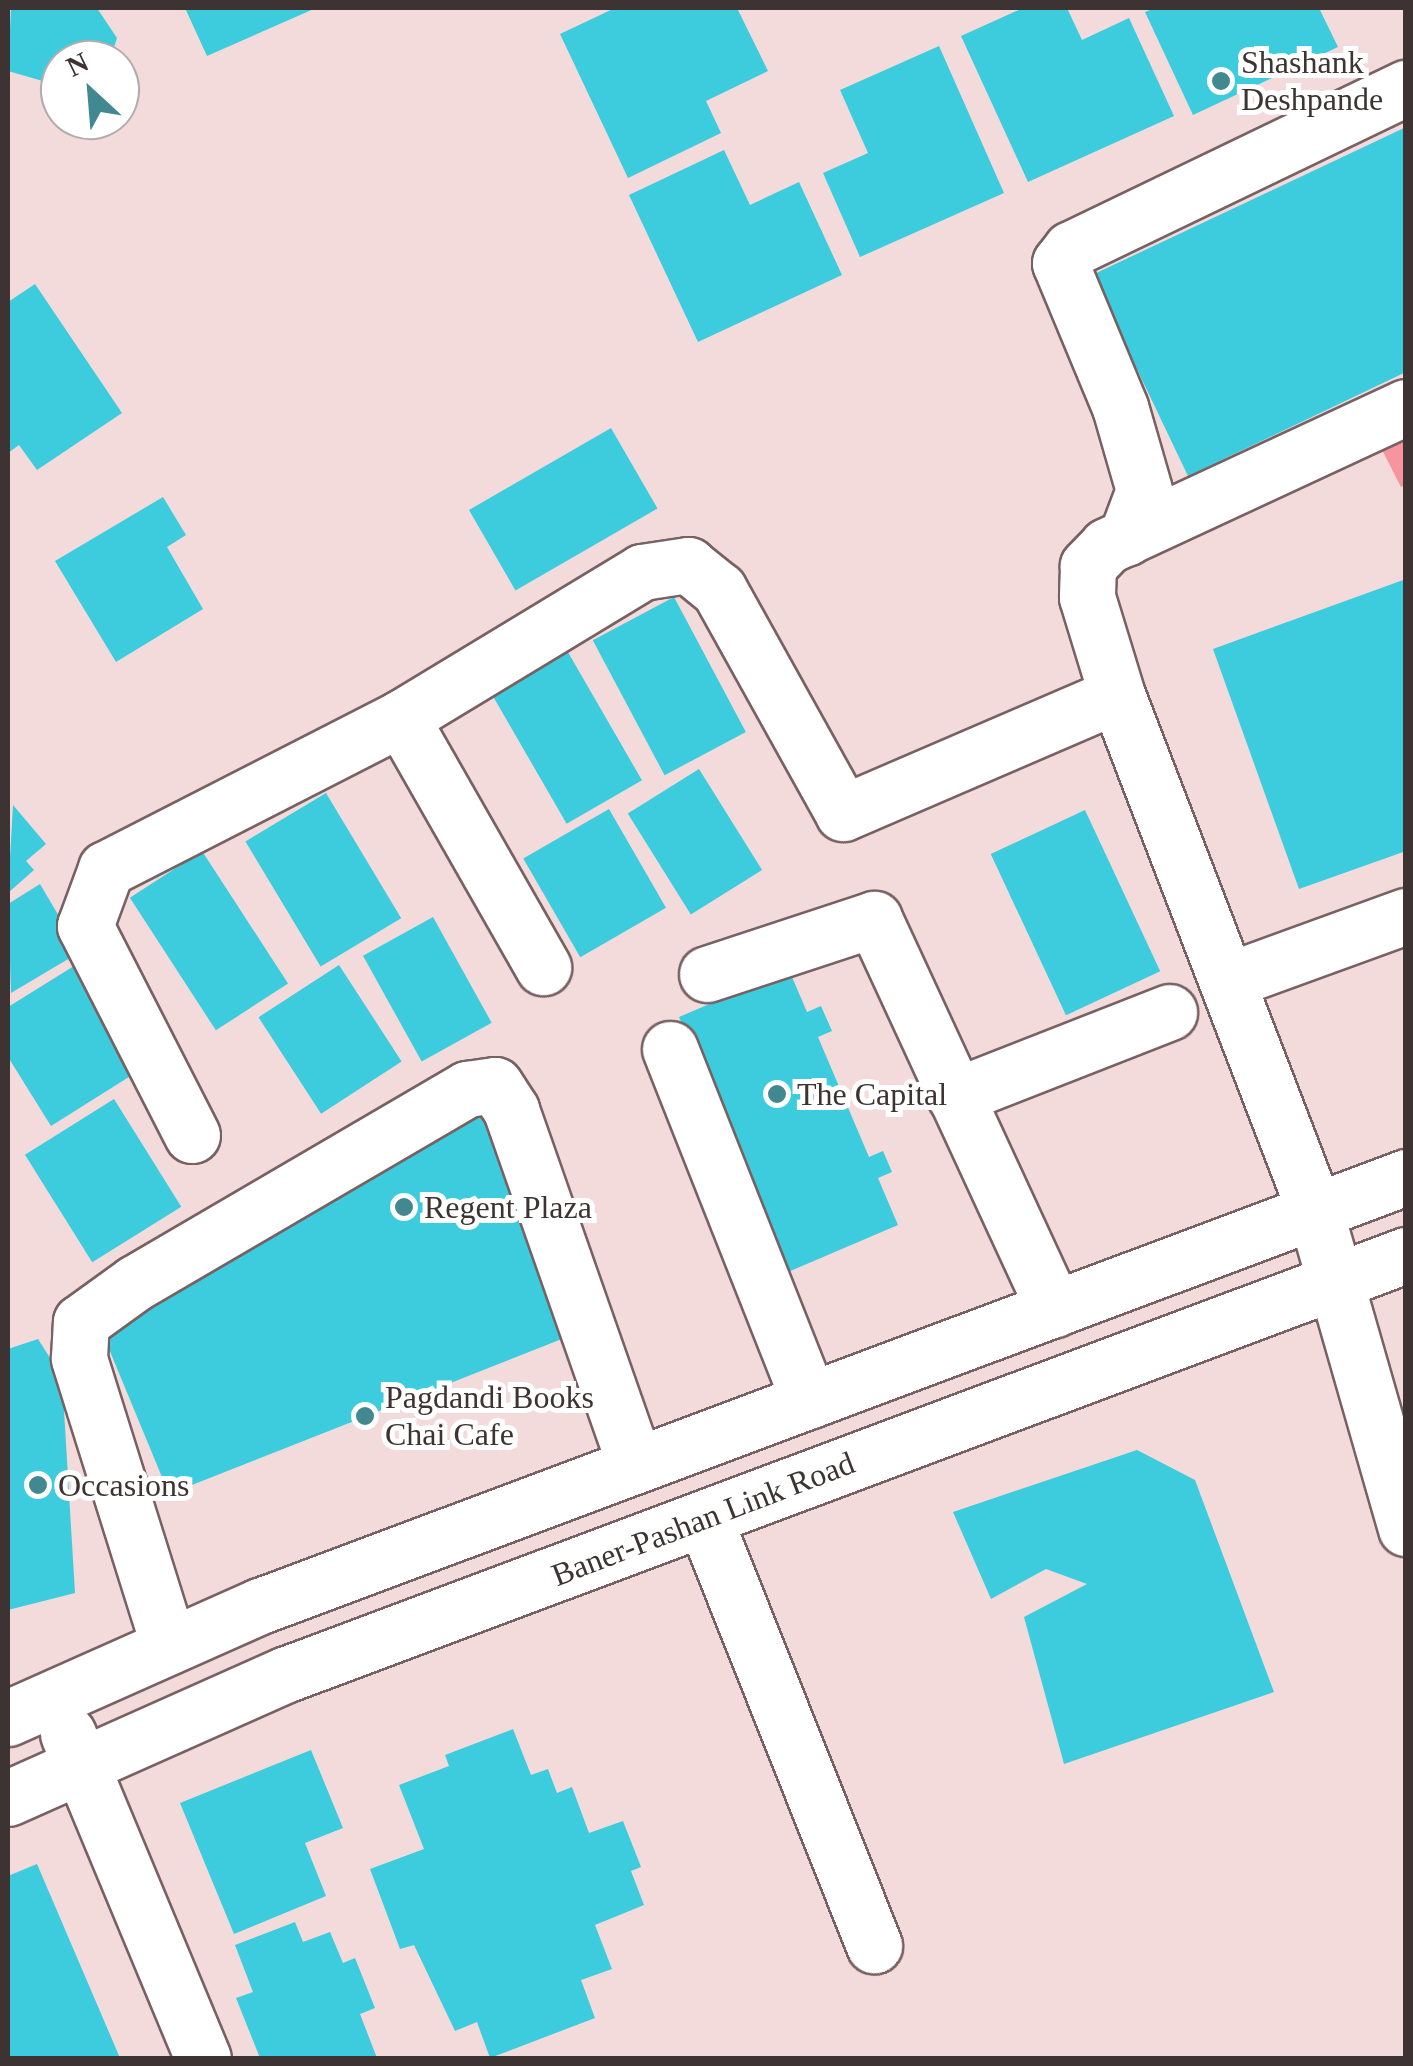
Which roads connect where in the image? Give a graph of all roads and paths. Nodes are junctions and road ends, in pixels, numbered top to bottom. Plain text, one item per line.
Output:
1 (1406, 88) edge
2 (1406, 407) edge
3 (1126, 538) junction
4 (1117, 695) junction
5 (400, 718) junction
6 (1406, 916) edge
7 (543, 967) dead end
8 (706, 974) dead end
9 (1227, 981) junction
10 (1168, 1012) dead end
11 (670, 1049) dead end
12 (955, 1096) junction
13 (192, 1135) dead end
14 (1406, 1177) edge
15 (1315, 1211) junction
16 (1406, 1255) edge
17 (1335, 1282) junction
18 (1054, 1309) junction
19 (809, 1400) junction
20 (634, 1466) junction
21 (704, 1518) junction
22 (1406, 1528) edge
23 (169, 1646) junction
24 (30, 1708) edge
25 (82, 1765) junction
26 (8, 1798) edge
27 (874, 1945) dead end
28 (203, 2058) edge

1 - 3 street
2 - 3 street
3 - 4 street
4 - 5 street
4 - 9 street
5 - 7 street
5 - 13 street
6 - 9 street
8 - 12 street
9 - 15 street
10 - 12 street
11 - 19 street
12 - 18 street
14 - 15 street
15 - 17 street
15 - 18 street
16 - 17 street, Baner-Pashan Link Road
17 - 21 street, Baner-Pashan Link Road
17 - 22 street
18 - 19 street
19 - 20 street
20 - 23 street
20 - 23 street
21 - 25 street, Baner-Pashan Link Road
21 - 27 street
23 - 24 street
24 - 25 street
25 - 26 street, Baner-Pashan Link Road
25 - 28 street

